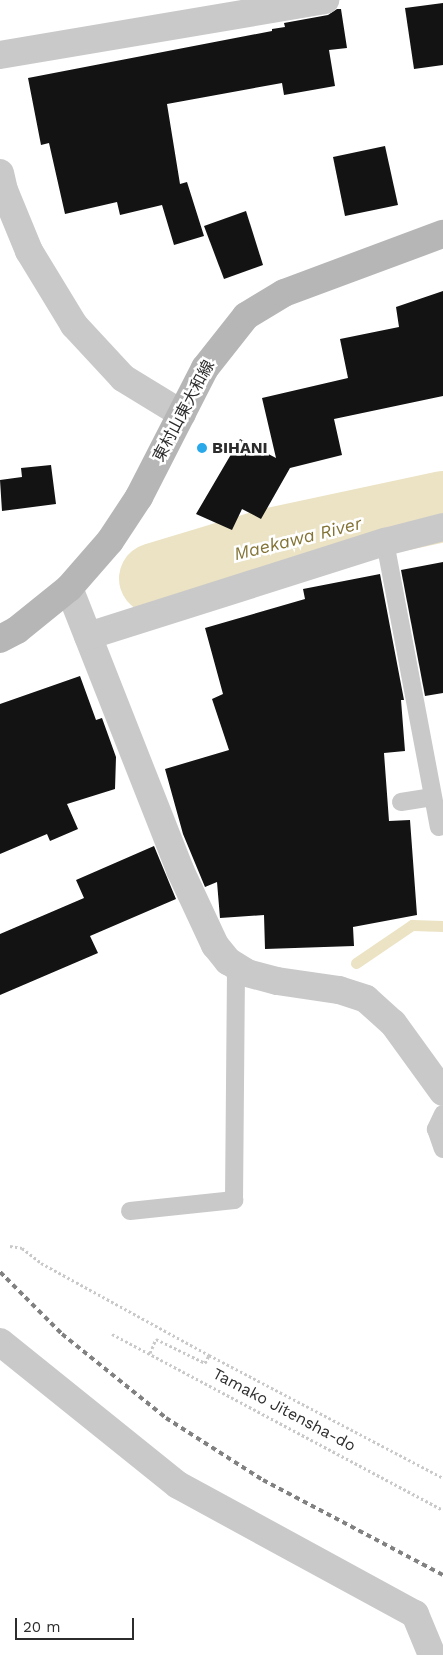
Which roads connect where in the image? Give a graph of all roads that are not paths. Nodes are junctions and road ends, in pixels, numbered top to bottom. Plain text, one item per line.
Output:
1 (325, 0) edge
2 (0, 55) edge
3 (0, 173) edge
4 (443, 234) edge
5 (182, 414) junction
6 (443, 528) edge
7 (385, 542) junction
8 (69, 588) junction
9 (88, 636) junction
10 (0, 639) edge
11 (433, 797) junction
12 (401, 802) dead end
13 (439, 827) dead end
14 (236, 966) junction
15 (443, 1092) edge
16 (443, 1114) edge
17 (443, 1149) edge
18 (130, 1210) dead end
19 (0, 1342) edge
20 (432, 1655) edge

1 - 2 street
3 - 5 street
4 - 5 main road, 東村山東大和線
5 - 8 main road, 東村山東大和線
6 - 7 street
7 - 9 street
7 - 11 lane
8 - 9 street
8 - 10 main road, 東村山東大和線
9 - 14 street
11 - 12 lane
11 - 13 lane
14 - 15 street
14 - 18 lane
16 - 17 lane
19 - 20 street

